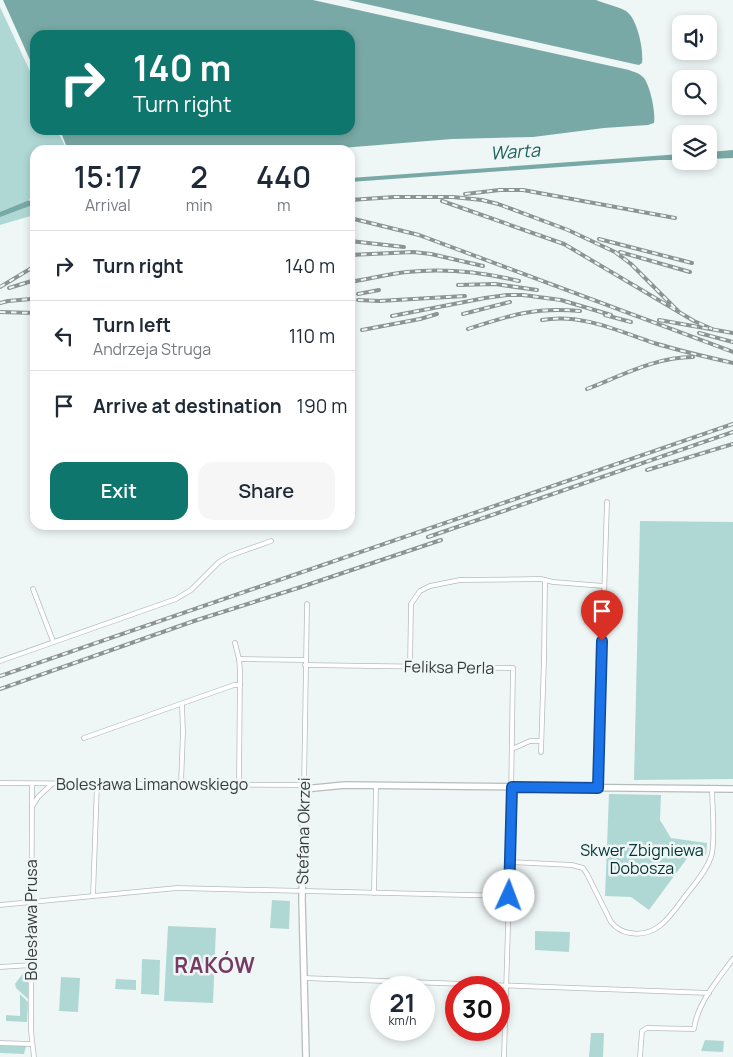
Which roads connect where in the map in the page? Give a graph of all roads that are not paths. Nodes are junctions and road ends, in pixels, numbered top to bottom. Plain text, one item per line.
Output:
1 (607, 502) dead end
2 (271, 541) dead end
3 (545, 580) junction
4 (604, 586) junction
5 (34, 589) dead end
6 (306, 604) dead end
7 (53, 641) junction
8 (235, 643) dead end
9 (239, 659) junction
10 (305, 660) junction
11 (0, 661) edge
12 (305, 666) junction
13 (410, 667) junction
14 (240, 684) junction
15 (182, 705) junction
16 (84, 738) dead end
17 (541, 741) junction
18 (512, 749) junction
19 (541, 752) dead end
20 (0, 783) edge
21 (32, 784) junction
22 (52, 784) junction
23 (97, 784) junction
24 (181, 784) junction
25 (239, 785) junction
26 (376, 786) junction
27 (304, 787) junction
28 (512, 787) junction
29 (598, 788) junction
30 (712, 788) junction
31 (733, 789) edge
32 (32, 806) junction
33 (510, 862) junction
34 (302, 892) junction
35 (374, 892) junction
36 (93, 896) junction
37 (509, 896) junction
38 (31, 903) junction
39 (0, 905) edge
40 (733, 959) edge
41 (32, 965) junction
42 (0, 967) edge
43 (507, 976) edge
44 (304, 978) junction
45 (445, 984) edge
46 (510, 986) edge
47 (709, 993) junction
48 (505, 1041) edge
49 (0, 1043) edge
50 (31, 1044) junction
51 (34, 1057) edge
52 (306, 1057) edge
53 (504, 1057) edge
54 (640, 1057) edge

1 - 4 street
2 - 7 street
3 - 4 street
3 - 13 street
3 - 17 street
4 - 29 street
5 - 7 street
6 - 10 street, Stefana Okrzei
7 - 11 street
8 - 9 street
9 - 10 street
9 - 14 street
10 - 12 street, Stefana Okrzei
12 - 13 street, Feliksa Perla
12 - 27 street, Stefana Okrzei
13 - 18 street, Feliksa Perla
14 - 15 street
14 - 25 street
15 - 16 street
15 - 24 street
17 - 18 street
17 - 19 street
18 - 28 street, Feliksa Perla
20 - 21 street, Bolesława Limanowskiego
21 - 22 street, Bolesława Limanowskiego
21 - 32 street, Bolesława Prusa
22 - 23 street, Bolesława Limanowskiego
22 - 32 street
23 - 24 street, Bolesława Limanowskiego
23 - 36 street
24 - 25 street, Bolesława Limanowskiego
25 - 27 street, Bolesława Limanowskiego
26 - 27 street, Bolesława Limanowskiego
26 - 28 street, Bolesława Limanowskiego
26 - 35 street
27 - 34 street, Stefana Okrzei
28 - 29 street, Bolesława Limanowskiego
28 - 33 street, Feliksa Perla
29 - 30 street, Bolesława Limanowskiego
30 - 31 street, Bolesława Limanowskiego
30 - 33 street
32 - 38 street, Bolesława Prusa
33 - 37 street, Feliksa Perla
34 - 35 street
34 - 36 street
34 - 44 street, Stefana Okrzei
35 - 37 street
36 - 38 street
37 - 43 street, Feliksa Perla
38 - 39 street
38 - 41 street, Bolesława Prusa
40 - 47 street
41 - 42 street
41 - 50 street, Bolesława Prusa
44 - 45 street
44 - 52 street, Stefana Okrzei
46 - 47 street
47 - 54 street
48 - 53 street, Feliksa Perla
49 - 50 street
50 - 51 street, Bolesława Prusa

